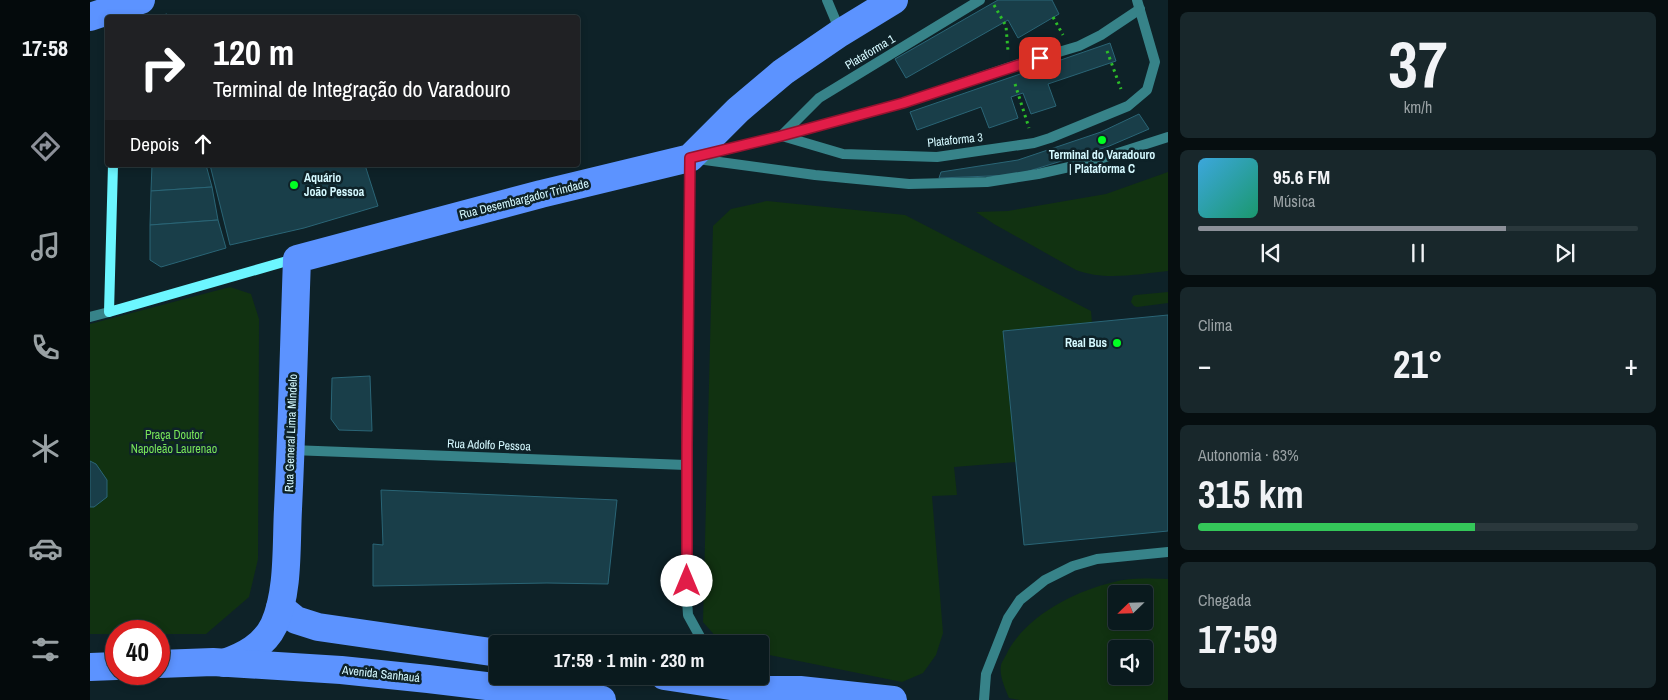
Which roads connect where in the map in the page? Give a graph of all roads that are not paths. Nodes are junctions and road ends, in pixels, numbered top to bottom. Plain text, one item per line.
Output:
1 (827, 0) edge
2 (894, 0) edge
3 (980, 0) edge
4 (1139, 5) edge
5 (131, 6) edge
6 (90, 17) edge
7 (840, 33) junction
8 (781, 136) junction
9 (1168, 137) edge
10 (690, 158) junction
11 (113, 167) edge
12 (297, 259) junction
13 (109, 312) junction
14 (90, 317) edge
15 (291, 450) junction
16 (686, 465) junction
17 (1168, 552) edge
18 (280, 607) junction
19 (699, 635) edge
20 (489, 652) edge
21 (224, 663) junction
22 (170, 664) edge
23 (105, 666) edge
24 (90, 667) edge
25 (764, 685) edge
26 (602, 700) edge
27 (893, 700) edge
28 (984, 700) edge

1 - 7 street
2 - 7 main road
3 - 8 street, Plataforma 1
4 - 8 street
4 - 8 street, Plataforma 3
5 - 6 main road
7 - 10 main road
8 - 10 street
9 - 10 street
10 - 12 main road, Rua Desembargador Trindade
10 - 16 street
11 - 13 main road
12 - 13 main road, Rua Desembargador Trindade
12 - 15 main road, Rua General Lima Mindelo
13 - 14 street
15 - 16 street, Rua Adolfo Pessoa
15 - 18 main road, Rua General Lima Mindelo
16 - 19 street
17 - 28 street
18 - 20 main road
18 - 21 main road, Rua General Lima Mindelo
21 - 22 main road, Avenida Sanhauá
21 - 26 main road, Avenida Sanhauá
23 - 24 main road
25 - 27 main road

